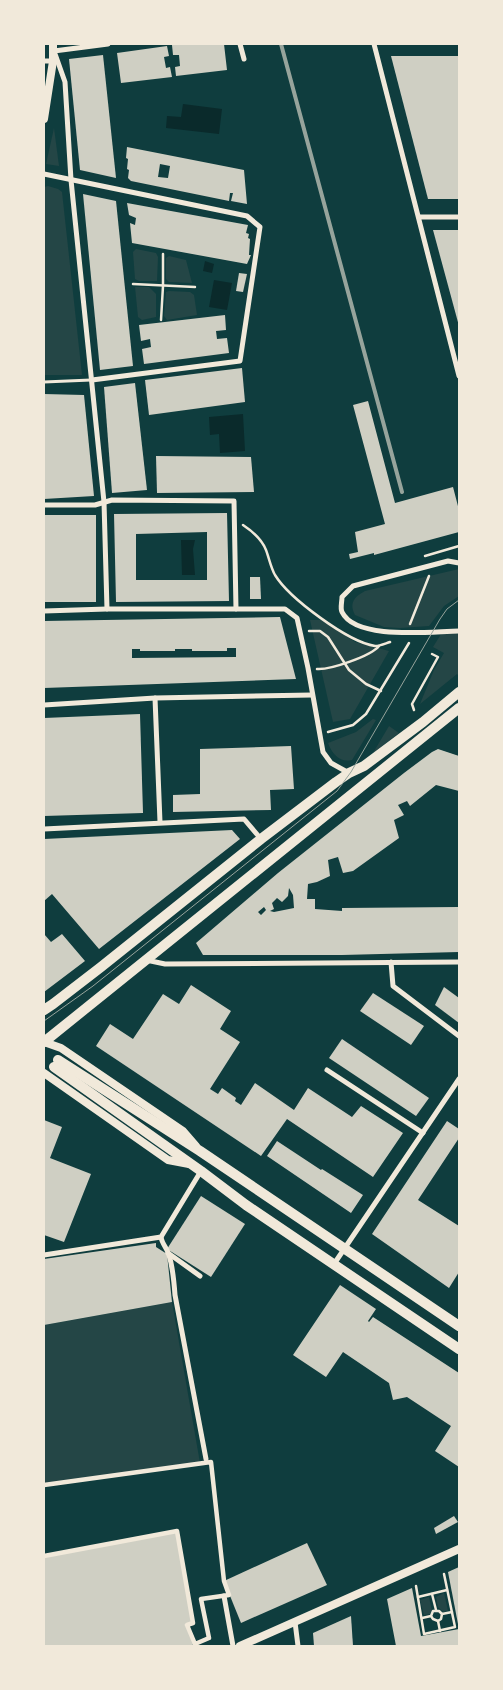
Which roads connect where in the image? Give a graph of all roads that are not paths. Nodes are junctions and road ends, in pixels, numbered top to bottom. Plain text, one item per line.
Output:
1 (108, 44) edge
2 (240, 44) edge
3 (374, 44) edge
4 (53, 48) edge
5 (244, 59) dead end
6 (54, 60) junction
7 (44, 61) edge
8 (44, 119) edge
9 (44, 174) edge
10 (71, 180) junction
11 (419, 217) junction
12 (459, 217) edge
13 (459, 376) edge
14 (92, 380) junction
15 (44, 382) edge
16 (104, 502) junction
17 (44, 505) edge
18 (459, 563) edge
19 (107, 609) junction
20 (236, 609) junction
21 (44, 610) edge
22 (459, 631) edge
23 (459, 692) edge
24 (312, 695) junction
25 (155, 698) junction
26 (44, 705) edge
27 (459, 708) edge
28 (349, 772) junction
29 (160, 822) junction
30 (44, 829) edge
31 (261, 839) junction
32 (145, 960) junction
33 (390, 962) junction
34 (459, 962) edge
35 (44, 1010) edge
36 (459, 1036) edge
37 (44, 1042) edge
38 (327, 1070) dead end
39 (44, 1073) edge
40 (459, 1079) edge
41 (423, 1133) junction
42 (200, 1151) junction
43 (196, 1168) junction
44 (161, 1236) junction
45 (344, 1250) junction
46 (168, 1252) junction
47 (44, 1255) edge
48 (334, 1264) junction
49 (200, 1276) dead end
50 (459, 1326) edge
51 (459, 1349) edge
52 (206, 1459) dead end
53 (44, 1485) edge
54 (459, 1549) edge
55 (44, 1556) edge
56 (224, 1596) junction
57 (295, 1622) junction
58 (233, 1646) edge
59 (240, 1646) edge
60 (298, 1646) edge

1 - 4 street
2 - 5 street
3 - 11 street
4 - 6 street
4 - 10 street
6 - 7 street
6 - 8 street
9 - 10 street
10 - 14 street
10 - 14 street
11 - 12 street
11 - 13 street
14 - 15 lane
14 - 16 street
16 - 17 street
16 - 19 street
16 - 20 street
18 - 22 street
19 - 20 street
19 - 21 street
20 - 24 street
23 - 28 main road
24 - 25 street
24 - 28 street
25 - 26 street
25 - 29 street
27 - 32 main road
28 - 31 main road
29 - 30 street
29 - 31 street
31 - 35 main road
32 - 33 street
32 - 37 main road
33 - 34 street
33 - 36 street
37 - 42 street
38 - 41 street
39 - 43 street
40 - 41 street
41 - 45 street
42 - 43 main road
42 - 45 main road
43 - 44 street
43 - 48 main road
44 - 46 street
44 - 47 street
45 - 48 street
45 - 50 main road
46 - 49 street
46 - 52 street
48 - 51 main road
53 - 56 street
54 - 57 street
55 - 56 street
56 - 58 street
57 - 59 street
57 - 60 street

